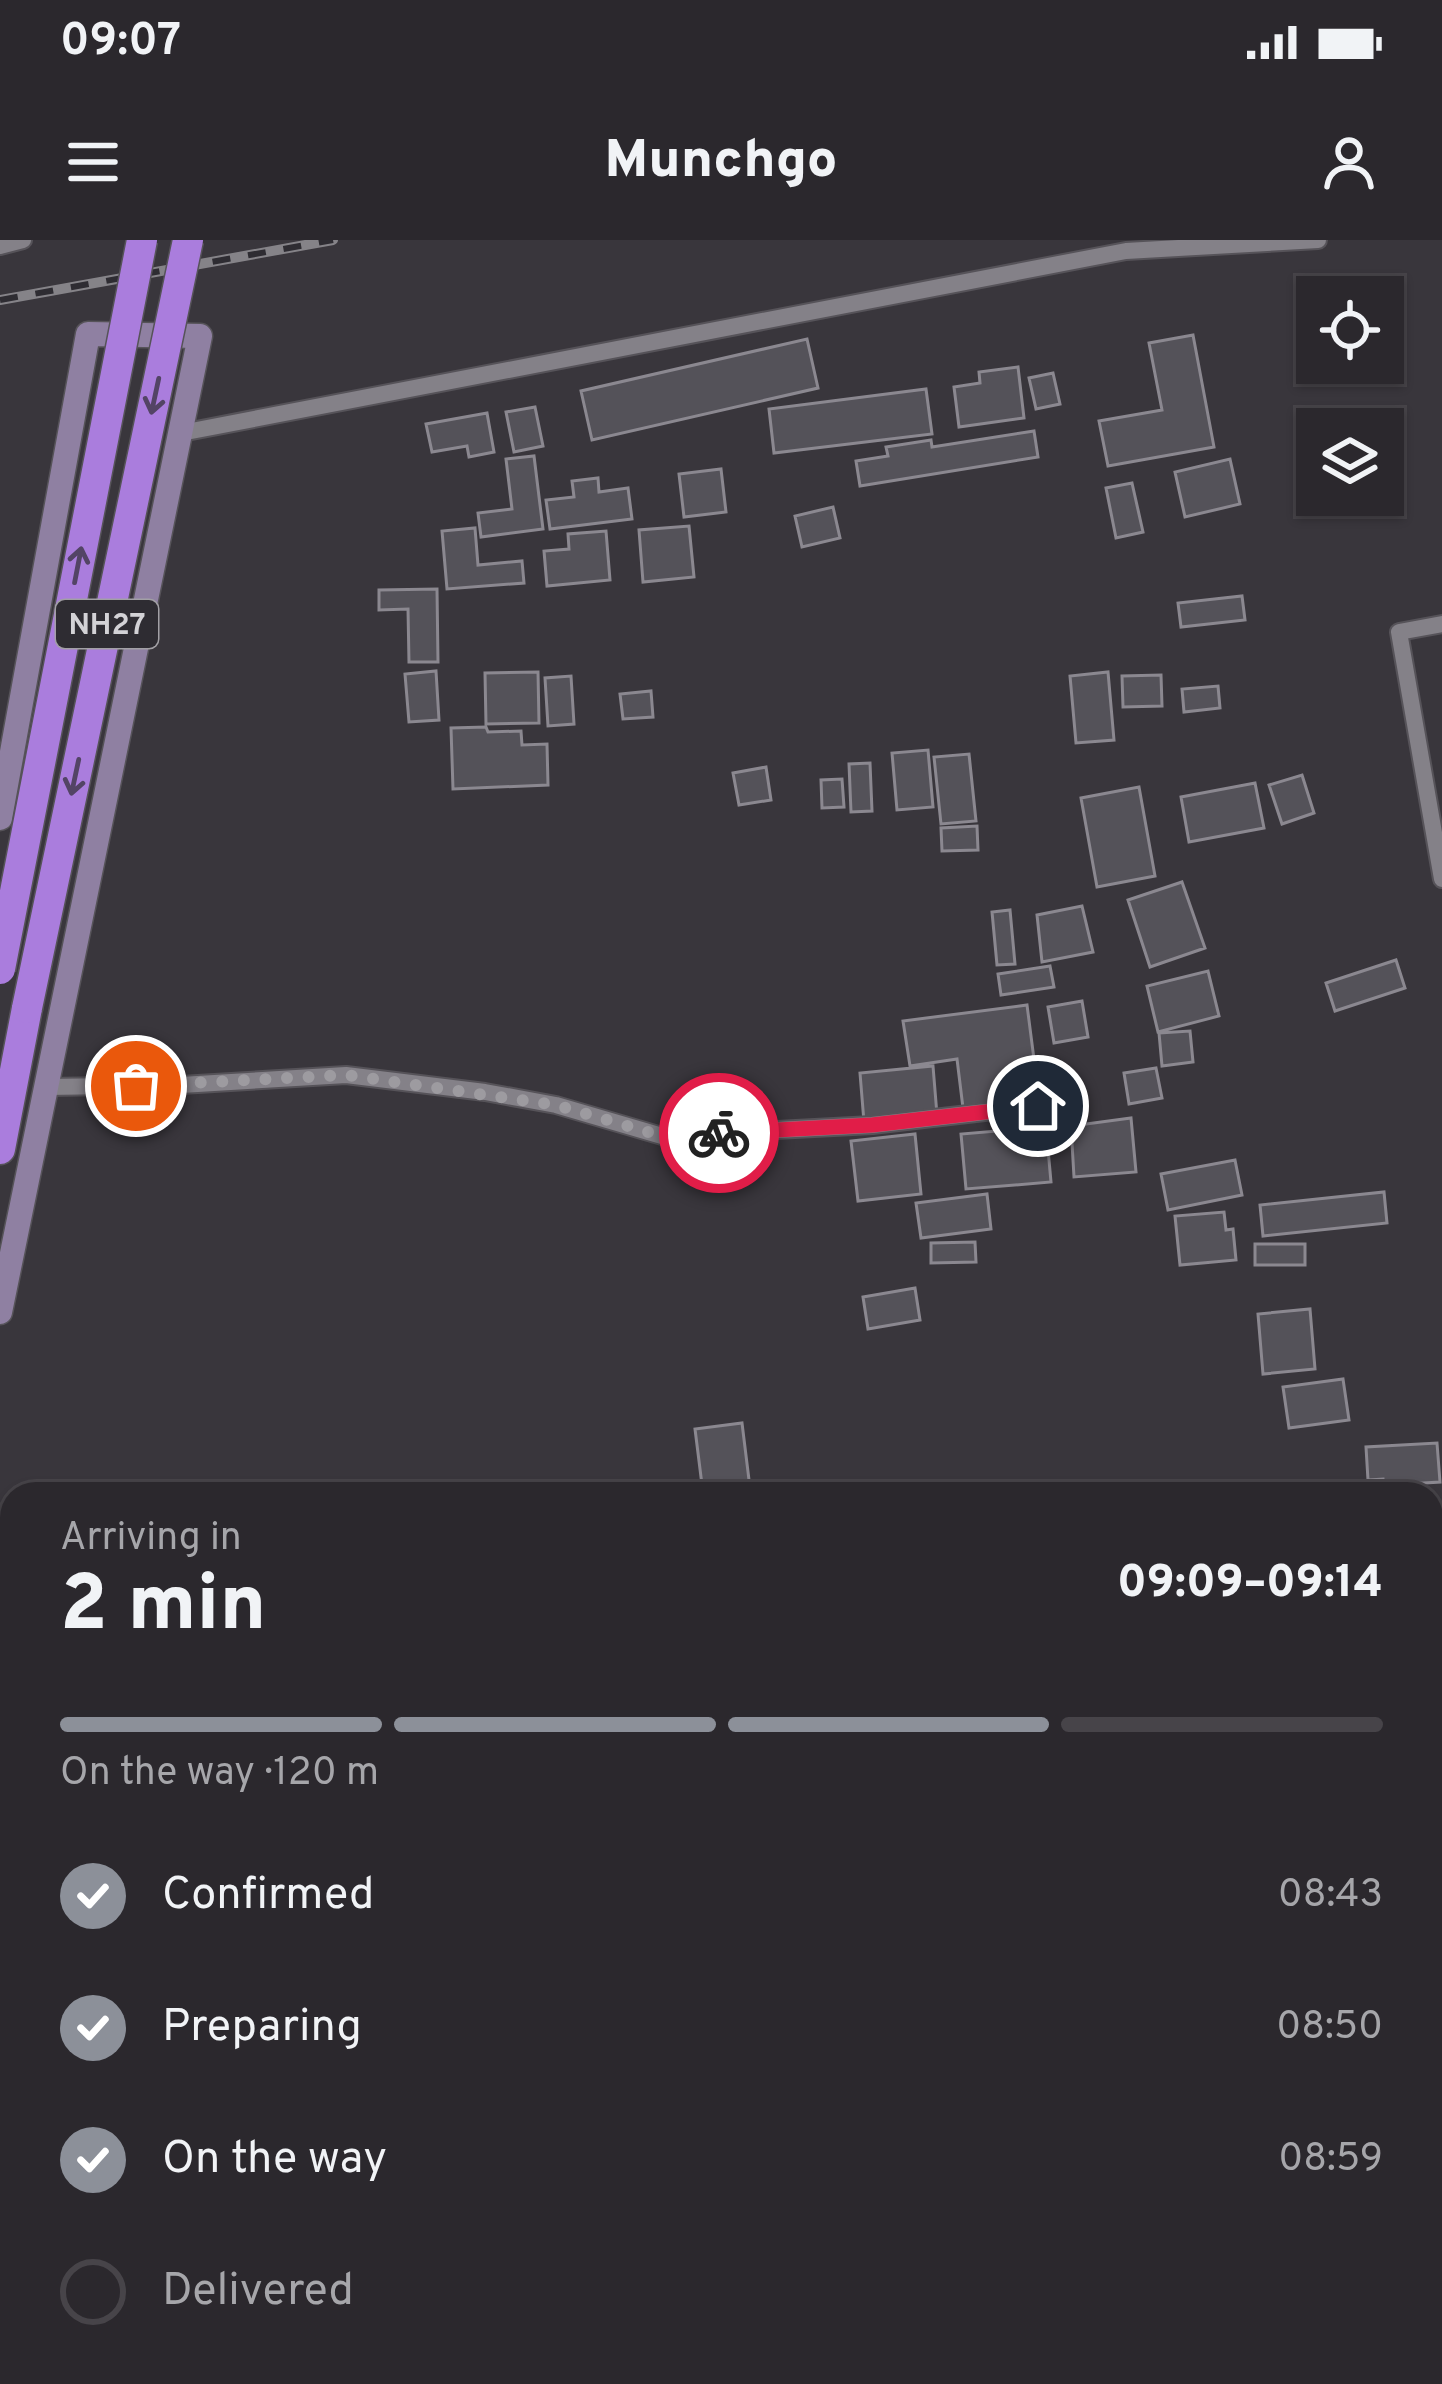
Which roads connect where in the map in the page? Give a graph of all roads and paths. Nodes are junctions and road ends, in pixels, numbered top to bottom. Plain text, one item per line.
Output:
1 (23, 240) edge
2 (142, 240) edge
3 (188, 240) edge
4 (1318, 240) edge
5 (0, 246) edge
6 (181, 434) junction
7 (1442, 624) edge
8 (0, 818) edge
9 (1442, 879) edge
10 (0, 969) edge
11 (46, 1087) junction
12 (1038, 1106) dead end
13 (0, 1149) edge
14 (0, 1312) edge

1 - 5 street
10 -> 2 highway, NH27, bridge
3 -> 13 highway, NH27, bridge
4 - 6 street
6 - 8 street
6 - 11 street
7 - 9 street
11 - 12 street
11 - 14 street

